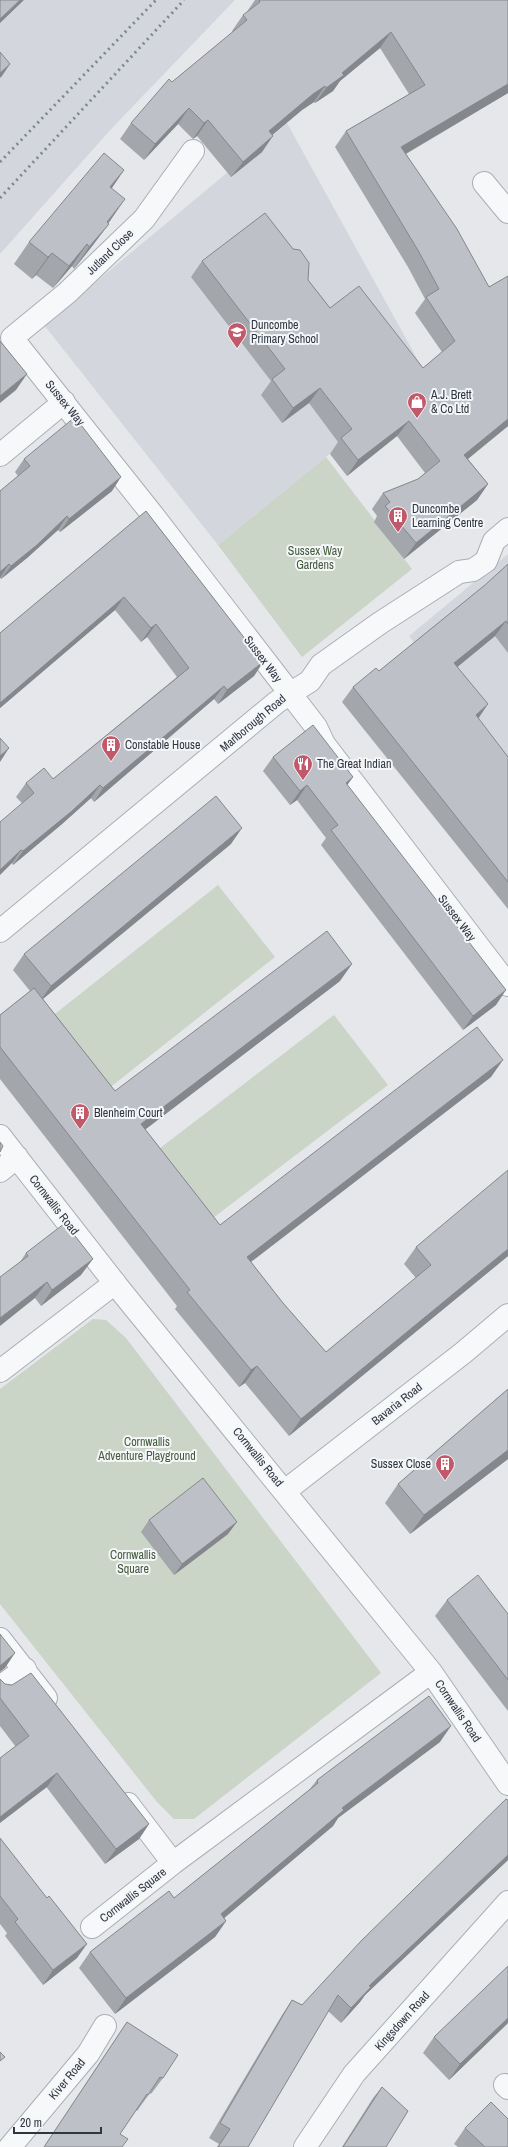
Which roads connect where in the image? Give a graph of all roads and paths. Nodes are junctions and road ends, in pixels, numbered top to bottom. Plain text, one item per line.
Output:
1 (193, 151) dead end
2 (484, 183) dead end
3 (508, 212) edge
4 (12, 338) joint
5 (64, 402) junction
6 (0, 456) edge
7 (501, 535) edge
8 (289, 693) junction
9 (0, 931) edge
10 (508, 985) edge
11 (0, 1136) edge
12 (17, 1157) junction
13 (0, 1171) edge
14 (115, 1283) junction
15 (508, 1315) edge
16 (0, 1371) edge
17 (285, 1491) junction
18 (0, 1639) edge
19 (24, 1669) junction
20 (431, 1672) junction
21 (0, 1687) edge
22 (58, 1712) edge
23 (508, 1784) edge
24 (115, 1787) edge
25 (173, 1863) junction
26 (508, 1902) edge
27 (92, 1927) dead end
28 (105, 2026) dead end
29 (10, 2147) edge
30 (306, 2147) edge

1 - 4 street, Jutland Close
2 - 3 street
4 - 5 street, Sussex Way
5 - 6 street
5 - 8 street, Sussex Way
7 - 8 street, Marlborough Road
8 - 9 street, Marlborough Road
8 - 10 street, Sussex Way
11 - 12 street, Cornwallis Road
12 - 13 street
12 - 14 street, Cornwallis Road
14 - 16 street
14 - 17 street, Cornwallis Road
15 - 17 street, Bavaria Road
17 - 20 street, Cornwallis Road
18 - 19 street
19 - 21 street
19 - 22 street
20 - 23 street, Cornwallis Road
20 - 25 street, Cornwallis Square
24 - 25 street, Cornwallis Square
25 - 27 street, Cornwallis Square
26 - 30 street, Kingsdown Road
28 - 29 street, Kiver Road

